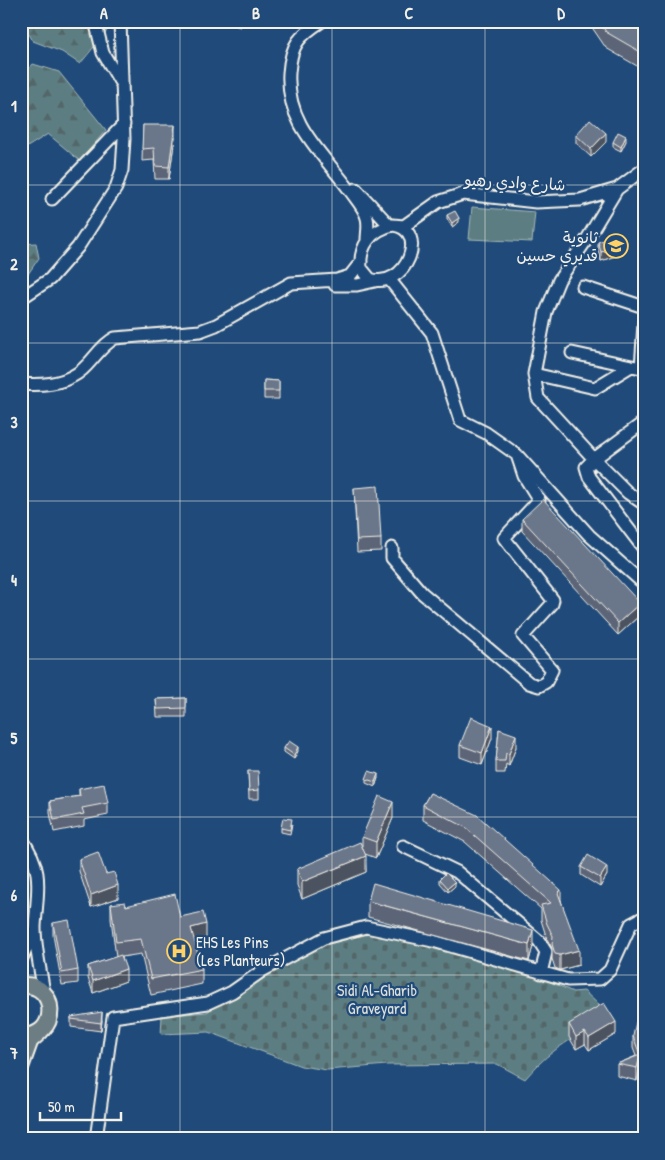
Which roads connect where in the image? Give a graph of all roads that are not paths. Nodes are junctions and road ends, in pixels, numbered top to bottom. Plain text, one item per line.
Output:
1 (95, 21) edge
2 (120, 21) edge
3 (322, 21) edge
4 (123, 87) junction
5 (124, 124) junction
6 (644, 169) edge
7 (338, 172) junction
8 (617, 190) junction
9 (52, 200) dead end
10 (438, 202) junction
11 (392, 226) junction
12 (367, 240) junction
13 (411, 242) junction
14 (360, 262) junction
15 (389, 279) junction
16 (375, 281) junction
17 (583, 287) dead end
18 (21, 295) edge
19 (267, 296) junction
20 (644, 307) edge
21 (644, 323) edge
22 (572, 353) dead end
23 (639, 367) edge
24 (534, 374) junction
25 (21, 384) edge
26 (644, 422) edge
27 (517, 455) junction
28 (594, 459) junction
29 (639, 494) edge
30 (644, 504) edge
31 (392, 548) dead end
32 (644, 549) edge
33 (644, 584) edge
34 (21, 838) edge
35 (403, 846) dead end
36 (26, 848) edge
37 (644, 917) edge
38 (35, 928) junction
39 (21, 960) edge
40 (541, 973) junction
41 (21, 986) edge
42 (44, 993) junction
43 (41, 1031) junction
44 (21, 1035) edge
45 (21, 1066) edge
46 (96, 1139) edge

1 - 4 street
2 - 4 street
3 - 7 street
4 - 5 street
5 - 9 street
5 - 18 street
6 - 8 street, شارع وادي رهيو
7 - 11 street
7 - 12 street
8 - 10 street, شارع وادي رهيو
8 - 24 street
10 - 11 street, شارع وادي رهيو
10 - 13 street
11 - 12 street
11 - 13 street
12 - 14 street
13 - 15 street
14 - 16 street
14 - 19 street
15 - 16 street
15 - 27 street
16 - 19 street
17 - 20 street
19 - 25 street
21 - 23 street
22 - 23 street
23 - 24 street
24 - 28 street
26 - 28 street
27 - 31 street
27 - 33 street
28 - 29 street
28 - 32 street
29 - 30 street
34 - 36 street
35 - 40 street
36 - 38 street
37 - 40 street
38 - 39 street
38 - 42 street
40 - 46 street
41 - 42 main road
42 - 43 main road
43 - 44 main road
43 - 45 main road

